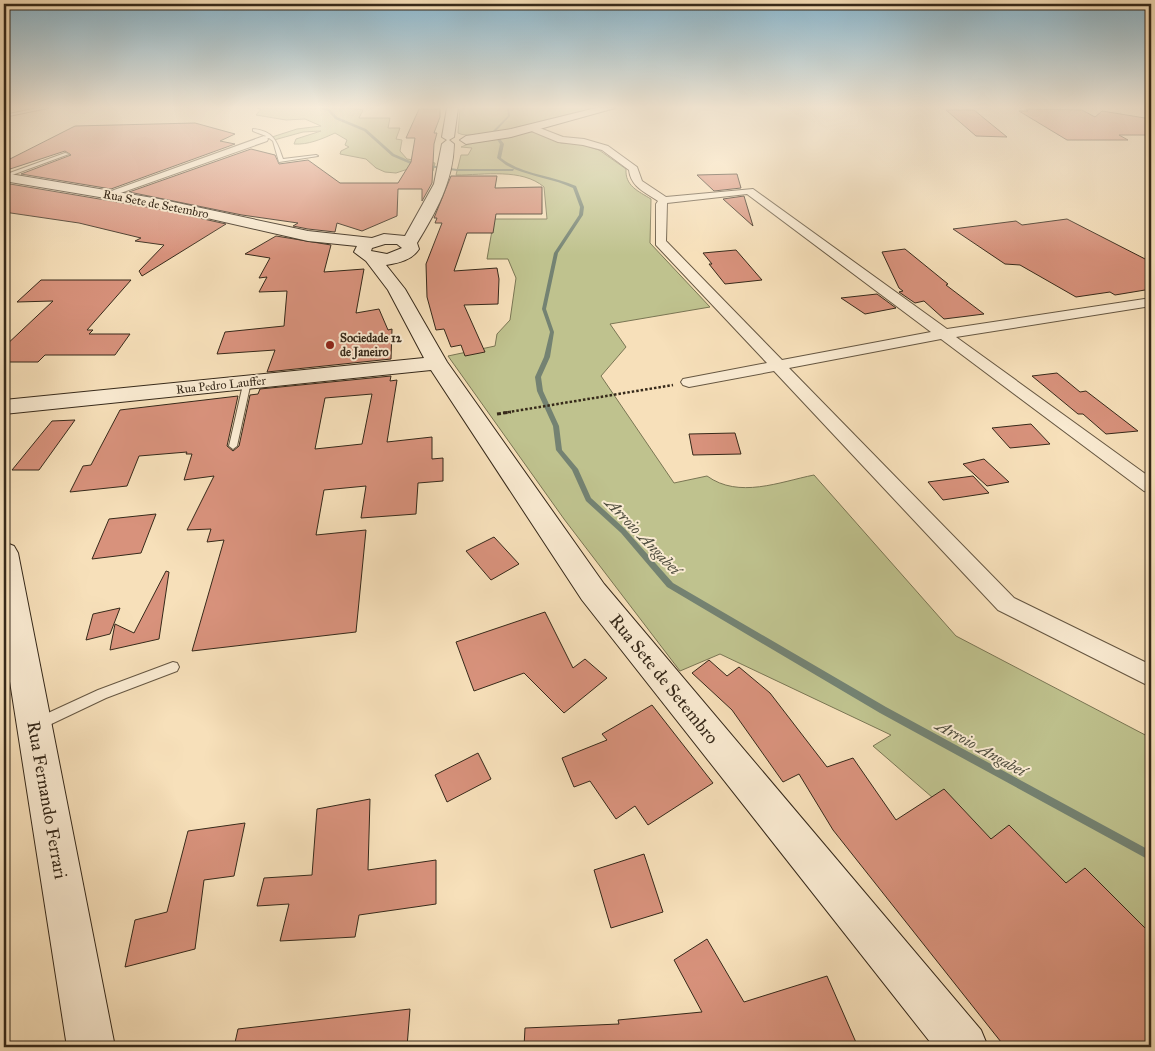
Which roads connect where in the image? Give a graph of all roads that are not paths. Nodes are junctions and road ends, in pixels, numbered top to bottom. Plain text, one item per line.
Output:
1 (59, 157) edge
2 (213, 157) edge
3 (280, 157) edge
4 (309, 157) edge
5 (449, 157) edge
6 (617, 157) edge
7 (4, 177) edge
8 (108, 194) junction
9 (664, 200) junction
10 (426, 215) junction
11 (373, 249) junction
12 (407, 249) junction
13 (396, 289) junction
14 (1151, 302) edge
15 (945, 334) junction
16 (437, 362) junction
17 (779, 364) junction
18 (247, 382) junction
19 (689, 382) road end
20 (4, 407) edge
21 (233, 446) dead end
22 (1151, 487) edge
23 (4, 553) edge
24 (173, 667) dead end
25 (1151, 677) edge
26 (34, 725) junction
27 (91, 1047) edge
28 (964, 1047) edge

1 - 7 lane
2 - 8 street
3 - 4 lane
5 - 10 main road
6 - 9 street
7 - 8 main road, Rua Sete de Setembro
8 - 11 main road, Rua Sete de Setembro
9 - 15 street
9 - 17 street
10 - 11 main road
10 - 12 main road
11 - 12 main road
11 - 12 main road
11 - 13 main road, Rua Sete de Setembro
12 - 13 main road
13 - 16 main road, Rua Sete de Setembro
14 - 15 street
15 - 17 street
15 - 22 street
16 - 18 main road, Rua Pedro Lauffer
16 - 28 main road, Rua Sete de Setembro
17 - 19 street
17 - 25 street
18 - 20 main road, Rua Pedro Lauffer
18 - 21 lane
23 - 26 main road, Rua Fernando Ferrari
24 - 26 lane
26 - 27 main road, Rua Fernando Ferrari

